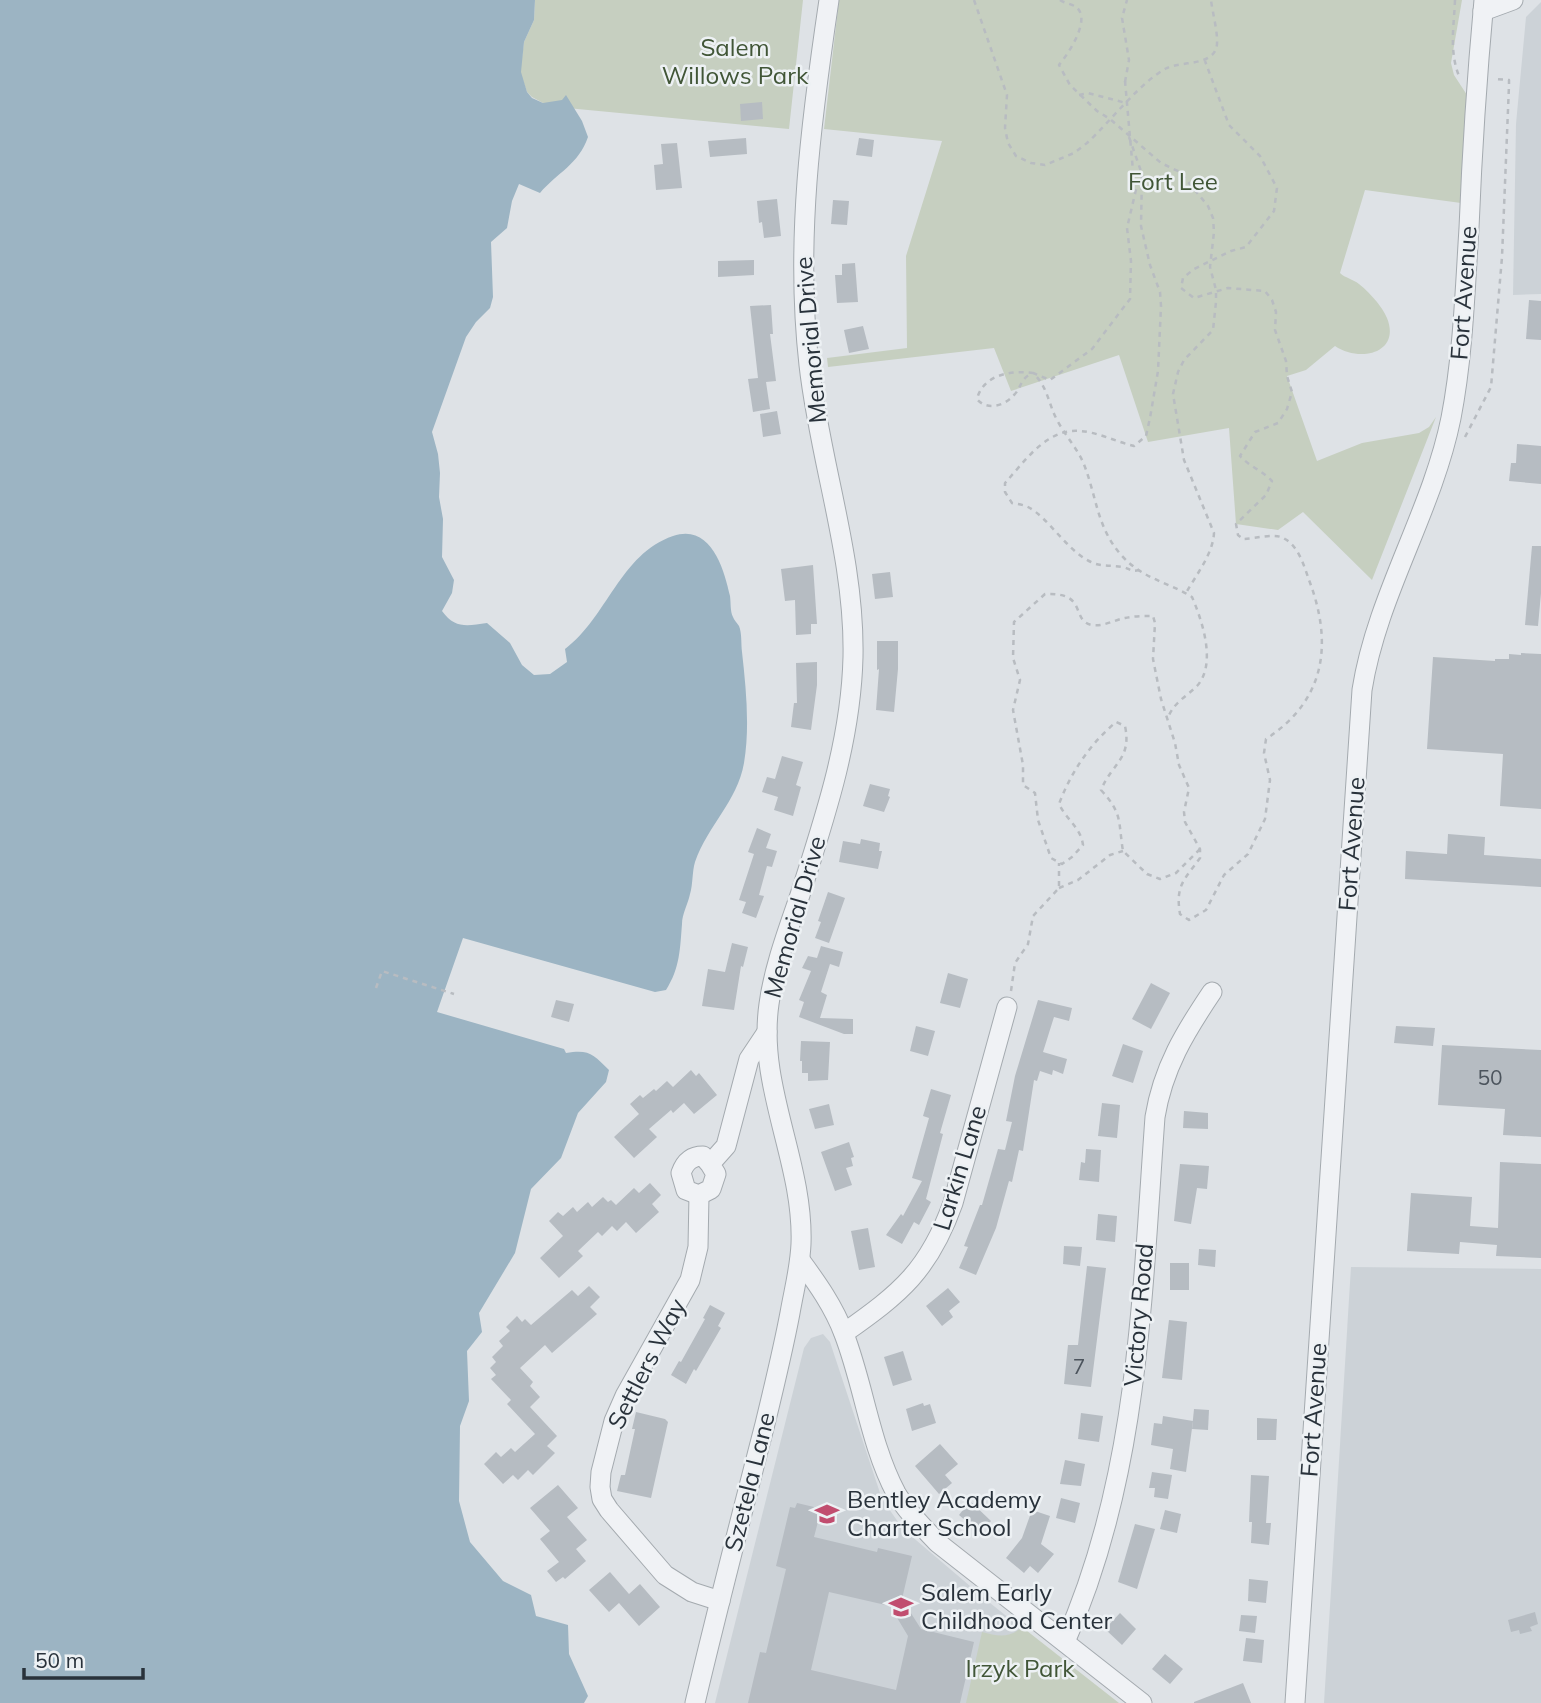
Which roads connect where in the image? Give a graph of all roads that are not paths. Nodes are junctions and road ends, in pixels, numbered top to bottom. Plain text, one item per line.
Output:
1 (829, 0) edge
2 (1513, 0) edge
3 (1483, 5) edge
4 (1212, 992) dead end
5 (1007, 1007) road end
6 (767, 1032) junction
7 (710, 1164) junction
8 (699, 1195) junction
9 (800, 1260) junction
10 (844, 1333) junction
11 (720, 1601) junction
12 (1065, 1642) junction
13 (695, 1703) edge
14 (1142, 1703) edge
15 (1295, 1703) edge

1 - 6 street, Memorial Drive
2 - 3 street
3 - 15 street, Fort Avenue
4 - 12 street, Victory Road
5 - 10 street, Larkin Lane
6 - 7 street, Settlers Way
6 - 9 street, Memorial Drive
7 - 8 street, Settlers Way
7 - 8 street
8 - 11 street, Settlers Way
9 - 10 street
9 - 11 street, Szetela Lane
10 - 12 street
11 - 13 street, Szetela Lane
12 - 14 street

